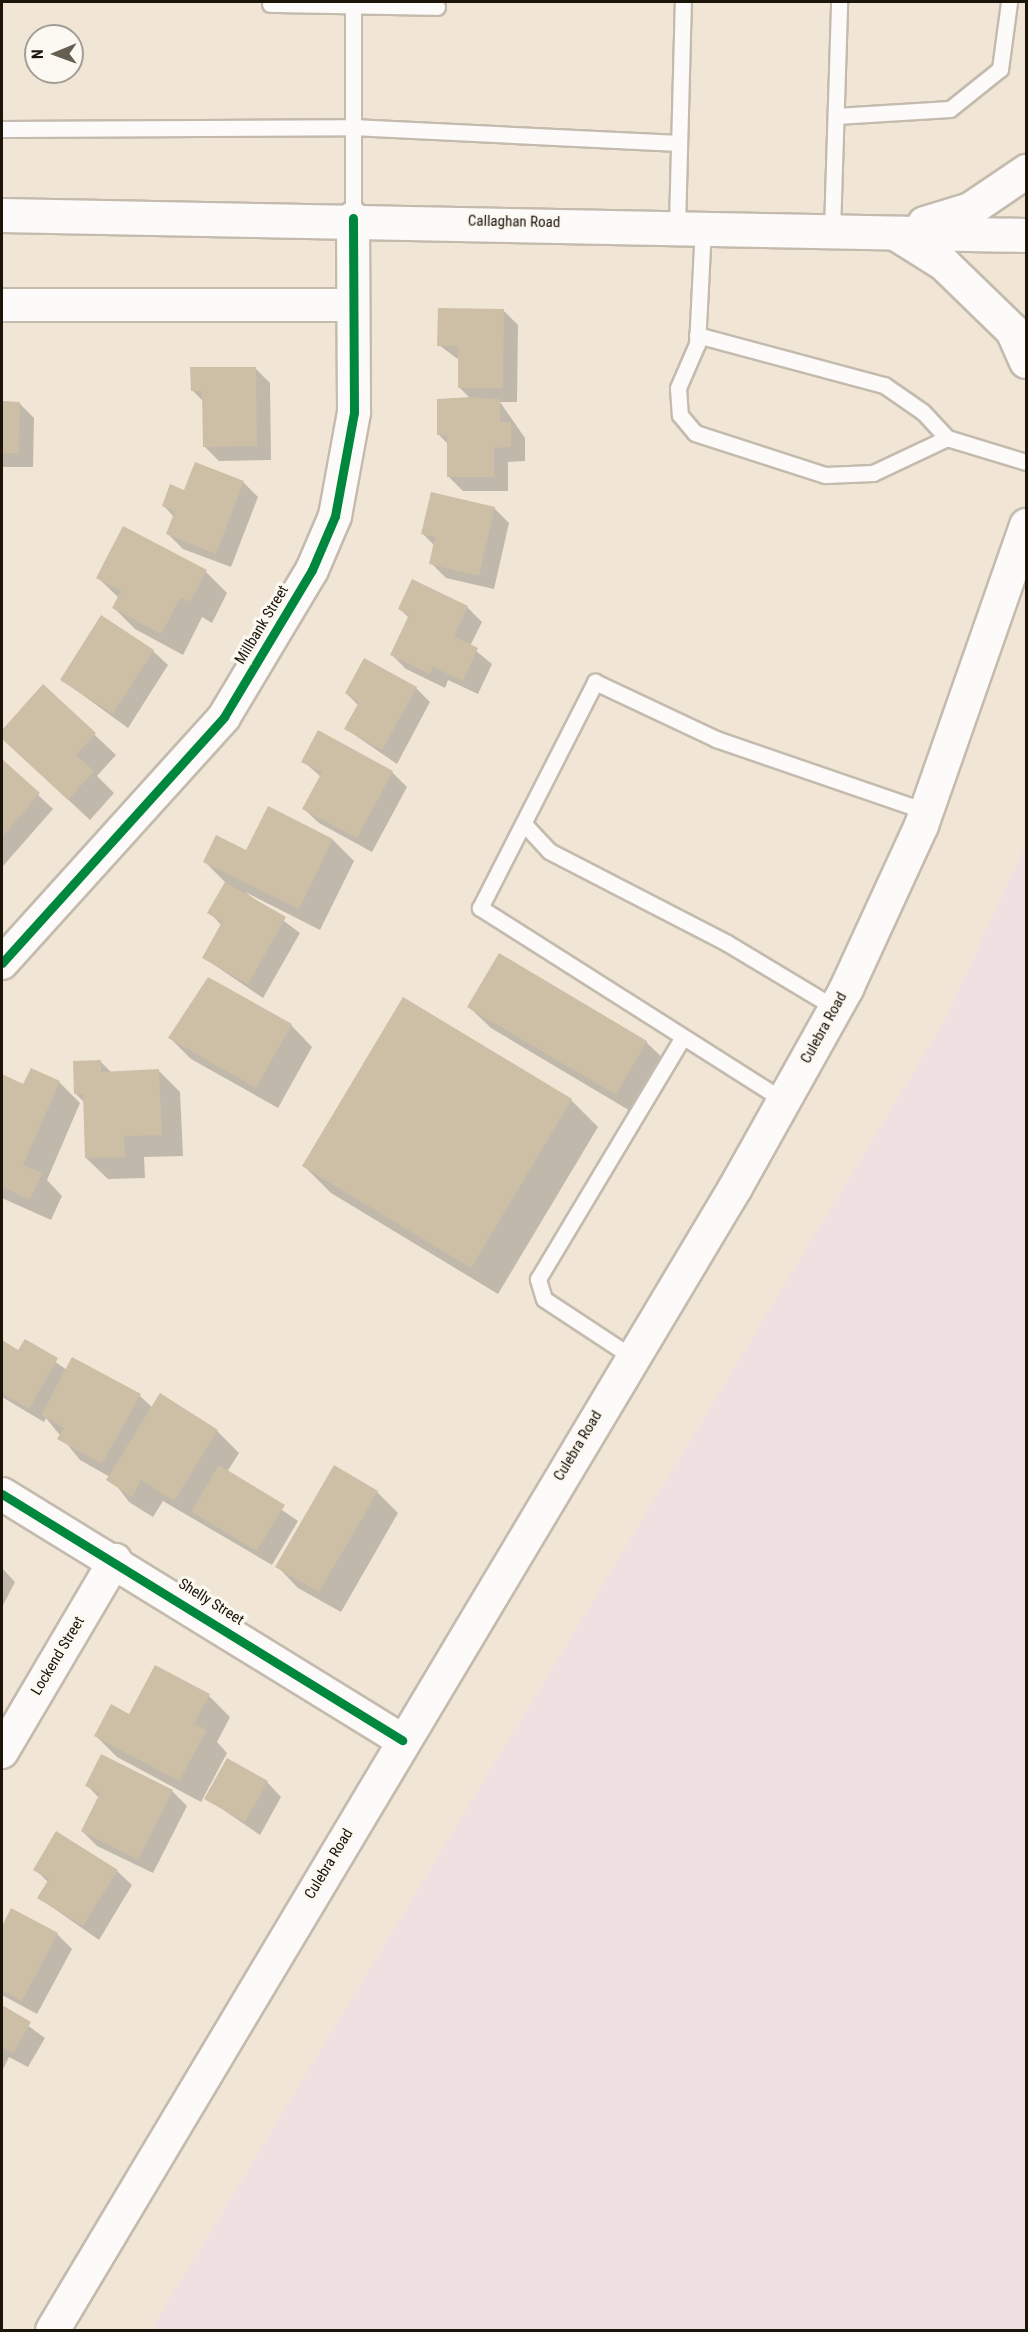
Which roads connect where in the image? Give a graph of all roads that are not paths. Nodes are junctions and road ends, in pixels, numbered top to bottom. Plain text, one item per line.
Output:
1 (683, 2) edge
2 (839, 2) edge
3 (1009, 2) edge
4 (270, 4) dead end
5 (353, 4) edge
6 (437, 7) dead end
7 (836, 116) junction
8 (352, 127) junction
9 (2, 129) edge
10 (679, 143) junction
11 (1026, 171) edge
12 (2, 215) edge
13 (353, 218) junction
14 (690, 227) junction
15 (832, 230) junction
16 (893, 232) junction
17 (1026, 235) edge
18 (352, 304) junction
19 (2, 305) edge
20 (697, 335) junction
21 (1026, 361) edge
22 (947, 438) junction
23 (1026, 462) edge
24 (1026, 525) edge
25 (925, 811) junction
26 (525, 825) junction
27 (2, 963) edge
28 (835, 1008) junction
29 (683, 1037) junction
30 (783, 1100) junction
31 (632, 1357) junction
32 (2, 1494) edge
33 (115, 1560) junction
34 (402, 1740) junction
35 (2, 1752) edge
36 (52, 2331) edge

1 - 10 lane
2 - 7 lane
3 - 7 lane
4 - 5 lane
5 - 6 lane
5 - 8 lane
7 - 15 lane
8 - 9 lane
8 - 10 lane
8 - 13 lane
10 - 14 lane
11 - 16 main road
12 - 13 main road, Callaghan Road
13 - 14 main road, Callaghan Road
13 - 18 street, Millbank Street
14 - 15 main road, Callaghan Road
14 - 20 lane
15 - 16 main road, Callaghan Road
16 - 17 main road, Callaghan Road
16 - 21 main road
18 - 19 street
18 - 27 street, Millbank Street
20 - 22 lane
20 - 22 lane
22 - 23 lane
24 - 25 main road, Culebra Road
25 - 26 lane
25 - 28 main road, Culebra Road
26 - 28 lane
26 - 29 lane
28 - 30 main road, Culebra Road
29 - 30 lane
29 - 31 lane
30 - 31 main road, Culebra Road
31 - 34 main road, Culebra Road
32 - 33 street, Shelly Street
33 - 34 street, Shelly Street
33 - 35 street, Lockend Street
34 - 36 main road, Culebra Road

